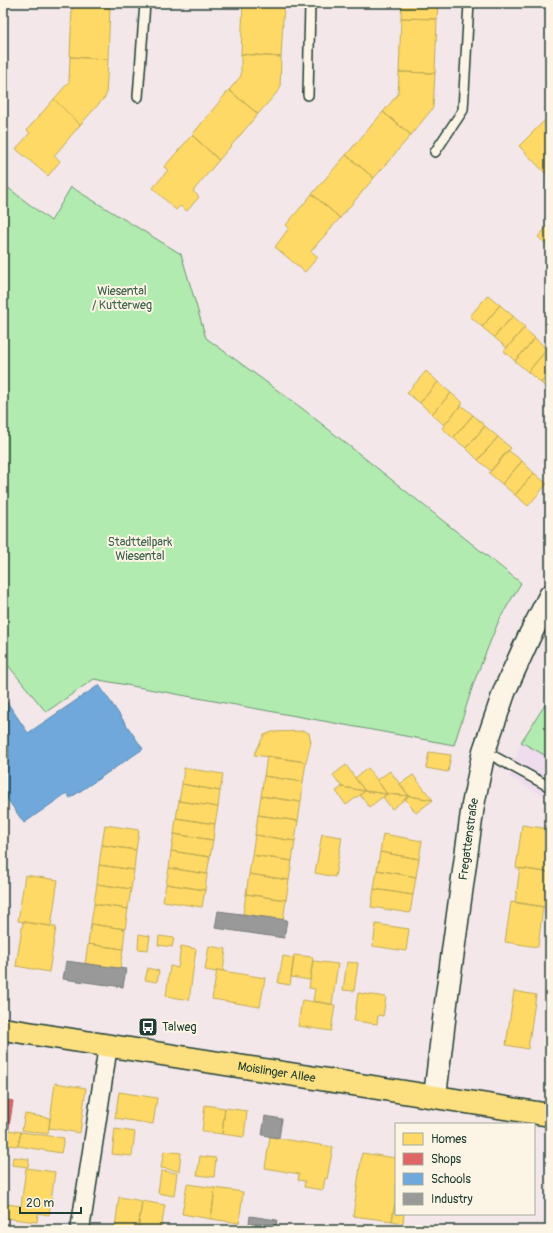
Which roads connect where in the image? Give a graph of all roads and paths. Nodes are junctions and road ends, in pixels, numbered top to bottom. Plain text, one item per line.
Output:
1 (145, 3) edge
2 (310, 3) edge
3 (469, 3) edge
4 (308, 95) dead end
5 (138, 97) dead end
6 (435, 152) dead end
7 (550, 596) edge
8 (484, 751) junction
9 (550, 787) edge
10 (3, 1029) edge
11 (108, 1046) junction
12 (434, 1096) junction
13 (550, 1115) edge
14 (80, 1230) edge

1 - 5 lane
2 - 4 lane
3 - 6 lane
7 - 8 street, Fregattenstraße
8 - 9 lane
8 - 12 street, Fregattenstraße
10 - 11 main road, Moislinger Allee
11 - 12 main road, Moislinger Allee
11 - 14 street
12 - 13 main road, Moislinger Allee

